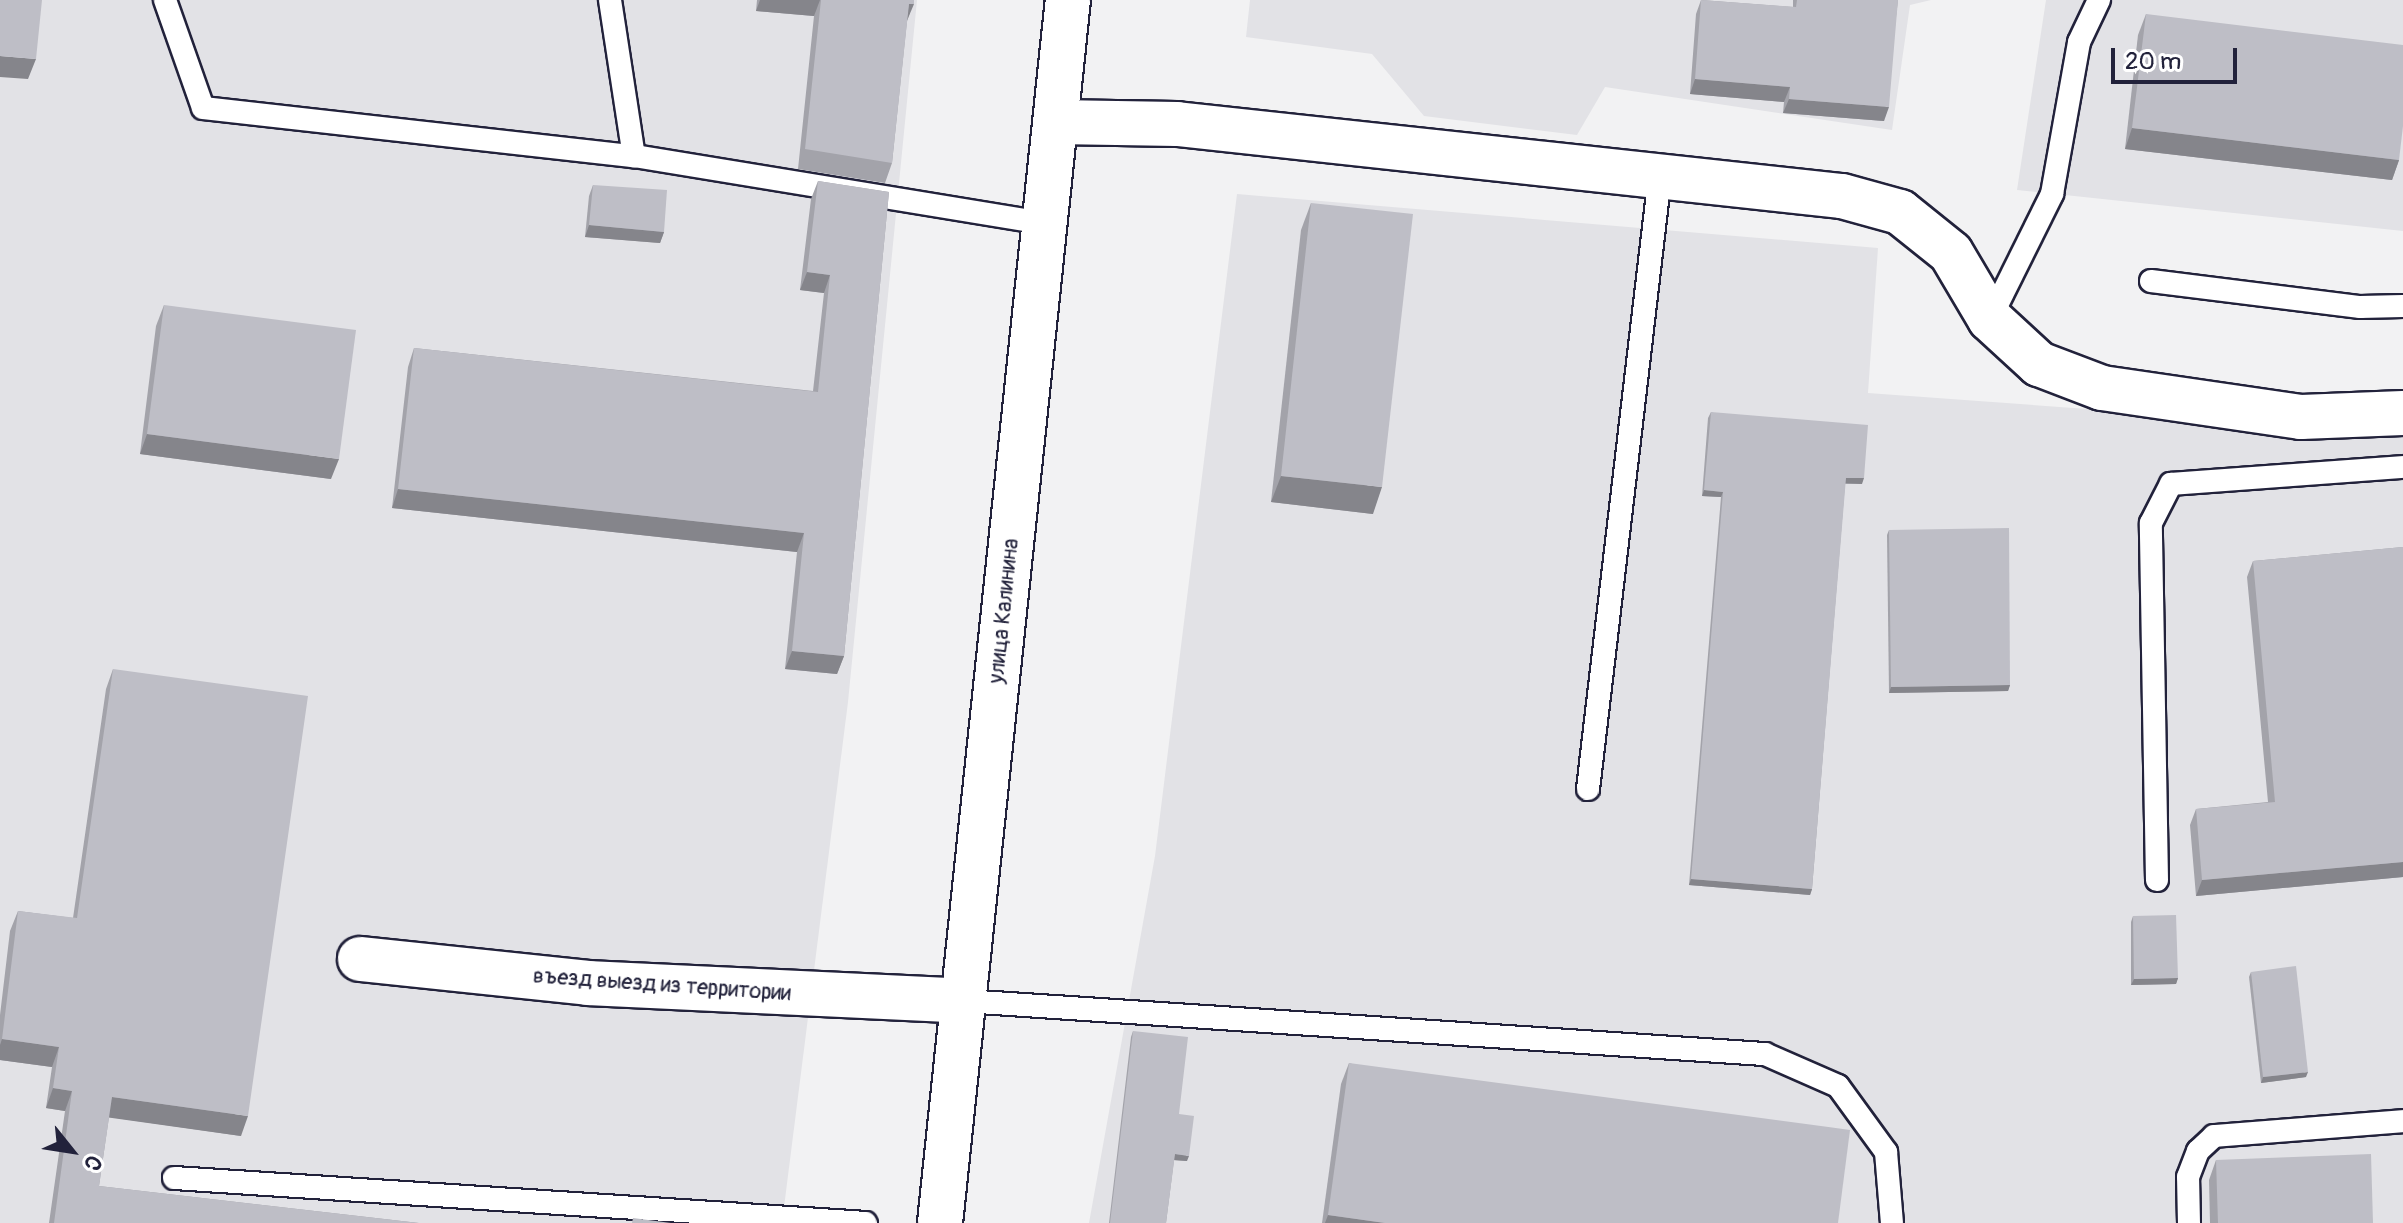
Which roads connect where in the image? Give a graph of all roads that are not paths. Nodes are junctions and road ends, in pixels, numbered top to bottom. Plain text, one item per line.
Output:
1 (165, 0) edge
2 (610, 0) edge
3 (1068, 0) edge
4 (2099, 0) edge
5 (1056, 122) junction
6 (634, 156) junction
7 (1660, 176) junction
8 (1044, 223) junction
9 (2151, 281) dead end
10 (2403, 306) edge
11 (1990, 319) junction
12 (2403, 413) edge
13 (2403, 467) edge
14 (1588, 789) dead end
15 (2157, 880) dead end
16 (360, 959) dead end
17 (964, 1001) junction
18 (2403, 1121) edge
19 (174, 1178) dead end
20 (866, 1223) edge
21 (940, 1223) edge
22 (1892, 1223) edge
23 (2189, 1223) edge

1 - 6 lane
2 - 6 lane
3 - 5 street, улица Калинина
4 - 11 lane
5 - 7 street
5 - 8 street, улица Калинина
6 - 8 lane
7 - 11 street
7 - 14 lane
8 - 17 street, улица Калинина
9 - 10 lane
11 - 12 street
13 - 15 lane
16 - 17 street, въезд выезд из территории
17 - 21 street, улица Калинина
17 - 22 lane
18 - 23 lane
19 - 20 lane

